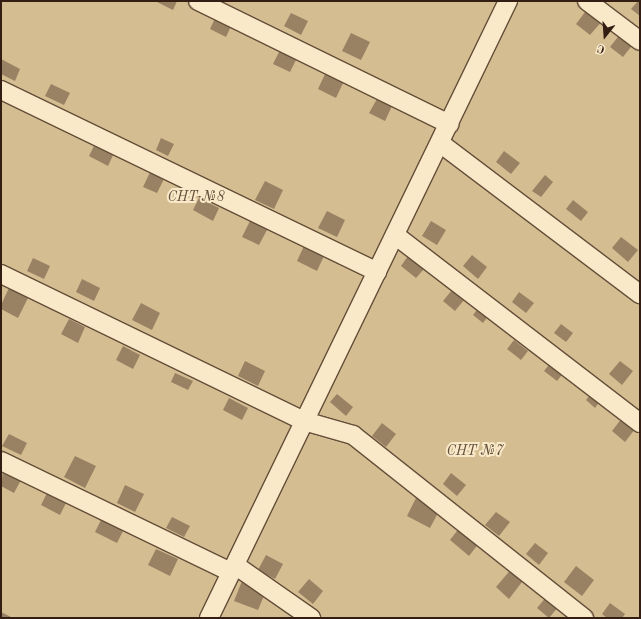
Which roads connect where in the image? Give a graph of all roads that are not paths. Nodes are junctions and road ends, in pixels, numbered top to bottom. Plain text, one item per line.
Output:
1 (198, 1) edge
2 (508, 1) edge
3 (587, 1) edge
4 (640, 40) edge
5 (1, 90) edge
6 (449, 124) junction
7 (440, 143) junction
8 (395, 235) junction
9 (377, 272) junction
10 (1, 274) edge
11 (640, 294) edge
12 (304, 422) junction
13 (640, 423) edge
14 (1, 461) edge
15 (233, 569) junction
16 (209, 618) edge
17 (311, 618) edge
18 (584, 618) edge

1 - 6 street
2 - 6 street
3 - 4 street
5 - 9 street
6 - 7 street
7 - 8 street
7 - 11 street
8 - 9 street
8 - 13 street
9 - 12 street
10 - 12 street
12 - 15 street
12 - 18 street
14 - 15 street
15 - 16 street
15 - 17 street

